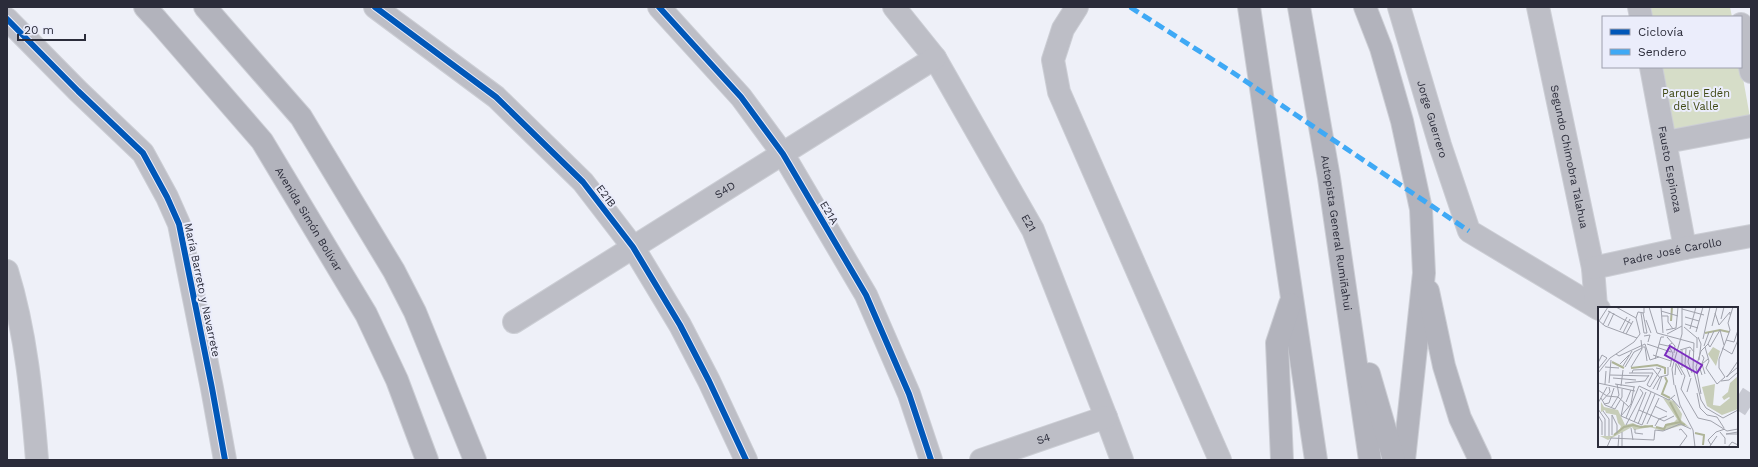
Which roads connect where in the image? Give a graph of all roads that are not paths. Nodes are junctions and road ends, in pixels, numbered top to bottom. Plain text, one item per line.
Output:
1 (145, 7) edge
2 (205, 7) edge
3 (375, 7) edge
4 (659, 7) edge
5 (894, 7) edge
6 (1077, 7) edge
7 (1249, 7) edge
8 (1299, 7) edge
9 (1365, 7) edge
10 (1399, 7) edge
11 (1538, 7) edge
12 (401, 14) edge
13 (7, 19) edge
14 (1742, 29) edge
15 (934, 58) junction
16 (1651, 68) edge
17 (1751, 72) edge
18 (1751, 126) edge
19 (1666, 142) junction
20 (783, 154) junction
21 (1751, 236) edge
22 (633, 247) junction
23 (1684, 248) junction
24 (1593, 268) junction
25 (7, 271) edge
26 (1424, 273) junction
27 (1347, 300) junction
28 (1291, 301) junction
29 (1597, 308) edge
30 (514, 322) dead end
31 (1106, 416) junction
32 (37, 460) edge
33 (225, 460) edge
34 (427, 460) edge
35 (475, 460) edge
36 (746, 460) edge
37 (931, 460) edge
38 (981, 460) edge
39 (1122, 460) edge
40 (1220, 460) edge
41 (1282, 460) edge
42 (1316, 460) edge
43 (1370, 460) edge
44 (1394, 460) edge
45 (1404, 460) edge
46 (1480, 460) edge

1 - 34 highway, Avenida Simón Bolívar
2 - 35 highway
3 - 12 street, E21B
4 - 20 street, E21A
5 - 15 street, E21
6 - 40 street
7 - 28 highway
8 - 27 highway, Autopista General Rumiñahui
9 - 26 highway
10 - 29 street, Jorge Guerrero
11 - 24 street, Segundo Chimobra Talahua
12 - 22 street, E21B
13 - 33 street, María Barreto y Navarrete
14 - 17 street
15 - 20 street, S4D
15 - 31 street, E21
16 - 19 street, Fausto Espinoza
18 - 19 street
19 - 23 street, Fausto Espinoza
20 - 22 street, S4D
20 - 37 street, E21A
21 - 23 street, Padre José Carollo
22 - 30 street, S4D
22 - 36 street, E21B
23 - 24 street, Padre José Carollo
24 - 29 street, Segundo Chimobra Talahua
25 - 32 street
26 - 45 highway
26 - 46 highway
27 - 43 highway, Autopista General Rumiñahui
27 - 44 highway
28 - 41 highway
28 - 42 highway
31 - 38 street, S4
31 - 39 street, E21

